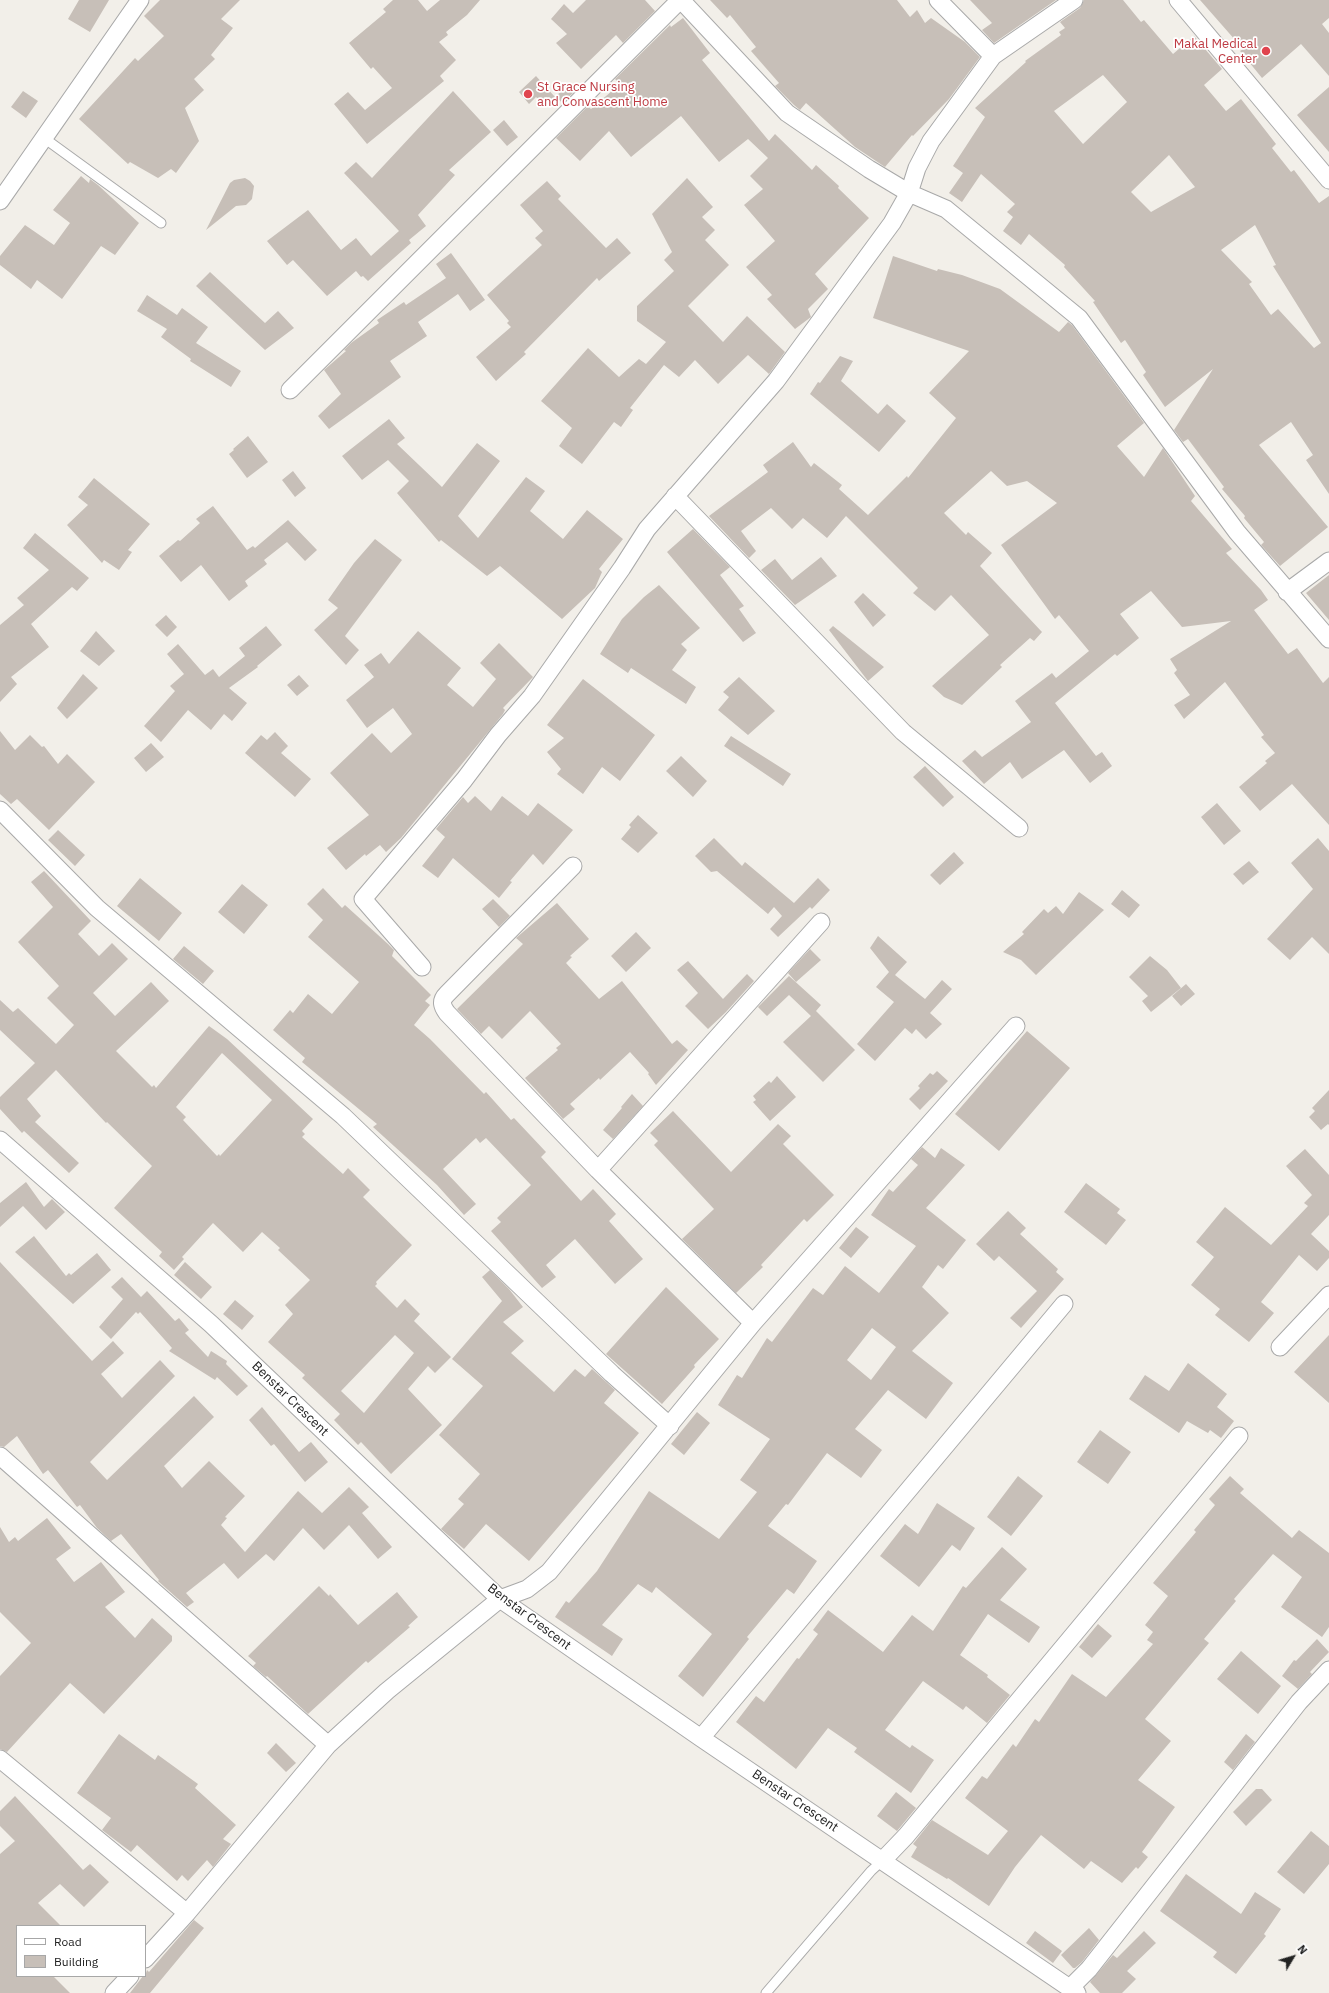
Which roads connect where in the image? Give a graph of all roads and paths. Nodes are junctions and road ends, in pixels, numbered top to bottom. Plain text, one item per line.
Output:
1 (140, 0) edge
2 (680, 0) edge
3 (938, 0) edge
4 (1074, 0) edge
5 (1178, 0) edge
6 (993, 56) junction
7 (44, 138) junction
8 (1329, 180) edge
9 (909, 193) junction
10 (0, 201) edge
11 (161, 223) dead end
12 (290, 390) dead end
13 (676, 496) junction
14 (1329, 561) edge
15 (1287, 592) junction
16 (1329, 639) edge
17 (0, 810) edge
18 (1019, 828) dead end
19 (572, 866) dead end
20 (821, 922) dead end
21 (422, 967) dead end
22 (1016, 1026) dead end
23 (0, 1140) edge
24 (598, 1170) junction
25 (1329, 1295) edge
26 (1064, 1304) dead end
27 (753, 1323) junction
28 (1280, 1347) dead end
29 (670, 1426) junction
30 (1239, 1436) dead end
31 (0, 1456) edge
32 (500, 1599) junction
33 (1329, 1670) edge
34 (701, 1738) junction
35 (328, 1745) junction
36 (0, 1759) edge
37 (883, 1860) junction
38 (187, 1913) junction
39 (146, 1959) edge
40 (129, 1977) edge
41 (1074, 1991) edge
42 (114, 1993) edge
43 (766, 1993) edge

1 - 7 street
2 - 9 street
2 - 12 street
3 - 6 street
4 - 6 street
5 - 8 street
6 - 9 street
7 - 10 street
7 - 11 lane
9 - 13 street
9 - 15 street
13 - 18 street
13 - 21 street
14 - 15 street
15 - 16 street
17 - 29 street
19 - 24 street
20 - 24 street
22 - 27 street
23 - 32 street, Benstar Crescent
24 - 27 street
25 - 28 street
26 - 34 street
27 - 29 street
29 - 32 street
30 - 37 street
31 - 35 street
32 - 34 street, Benstar Crescent
32 - 35 street
33 - 41 street
34 - 37 street, Benstar Crescent
35 - 38 street
36 - 38 street
37 - 41 street, Benstar Crescent
37 - 43 lane
38 - 39 street
40 - 42 street

